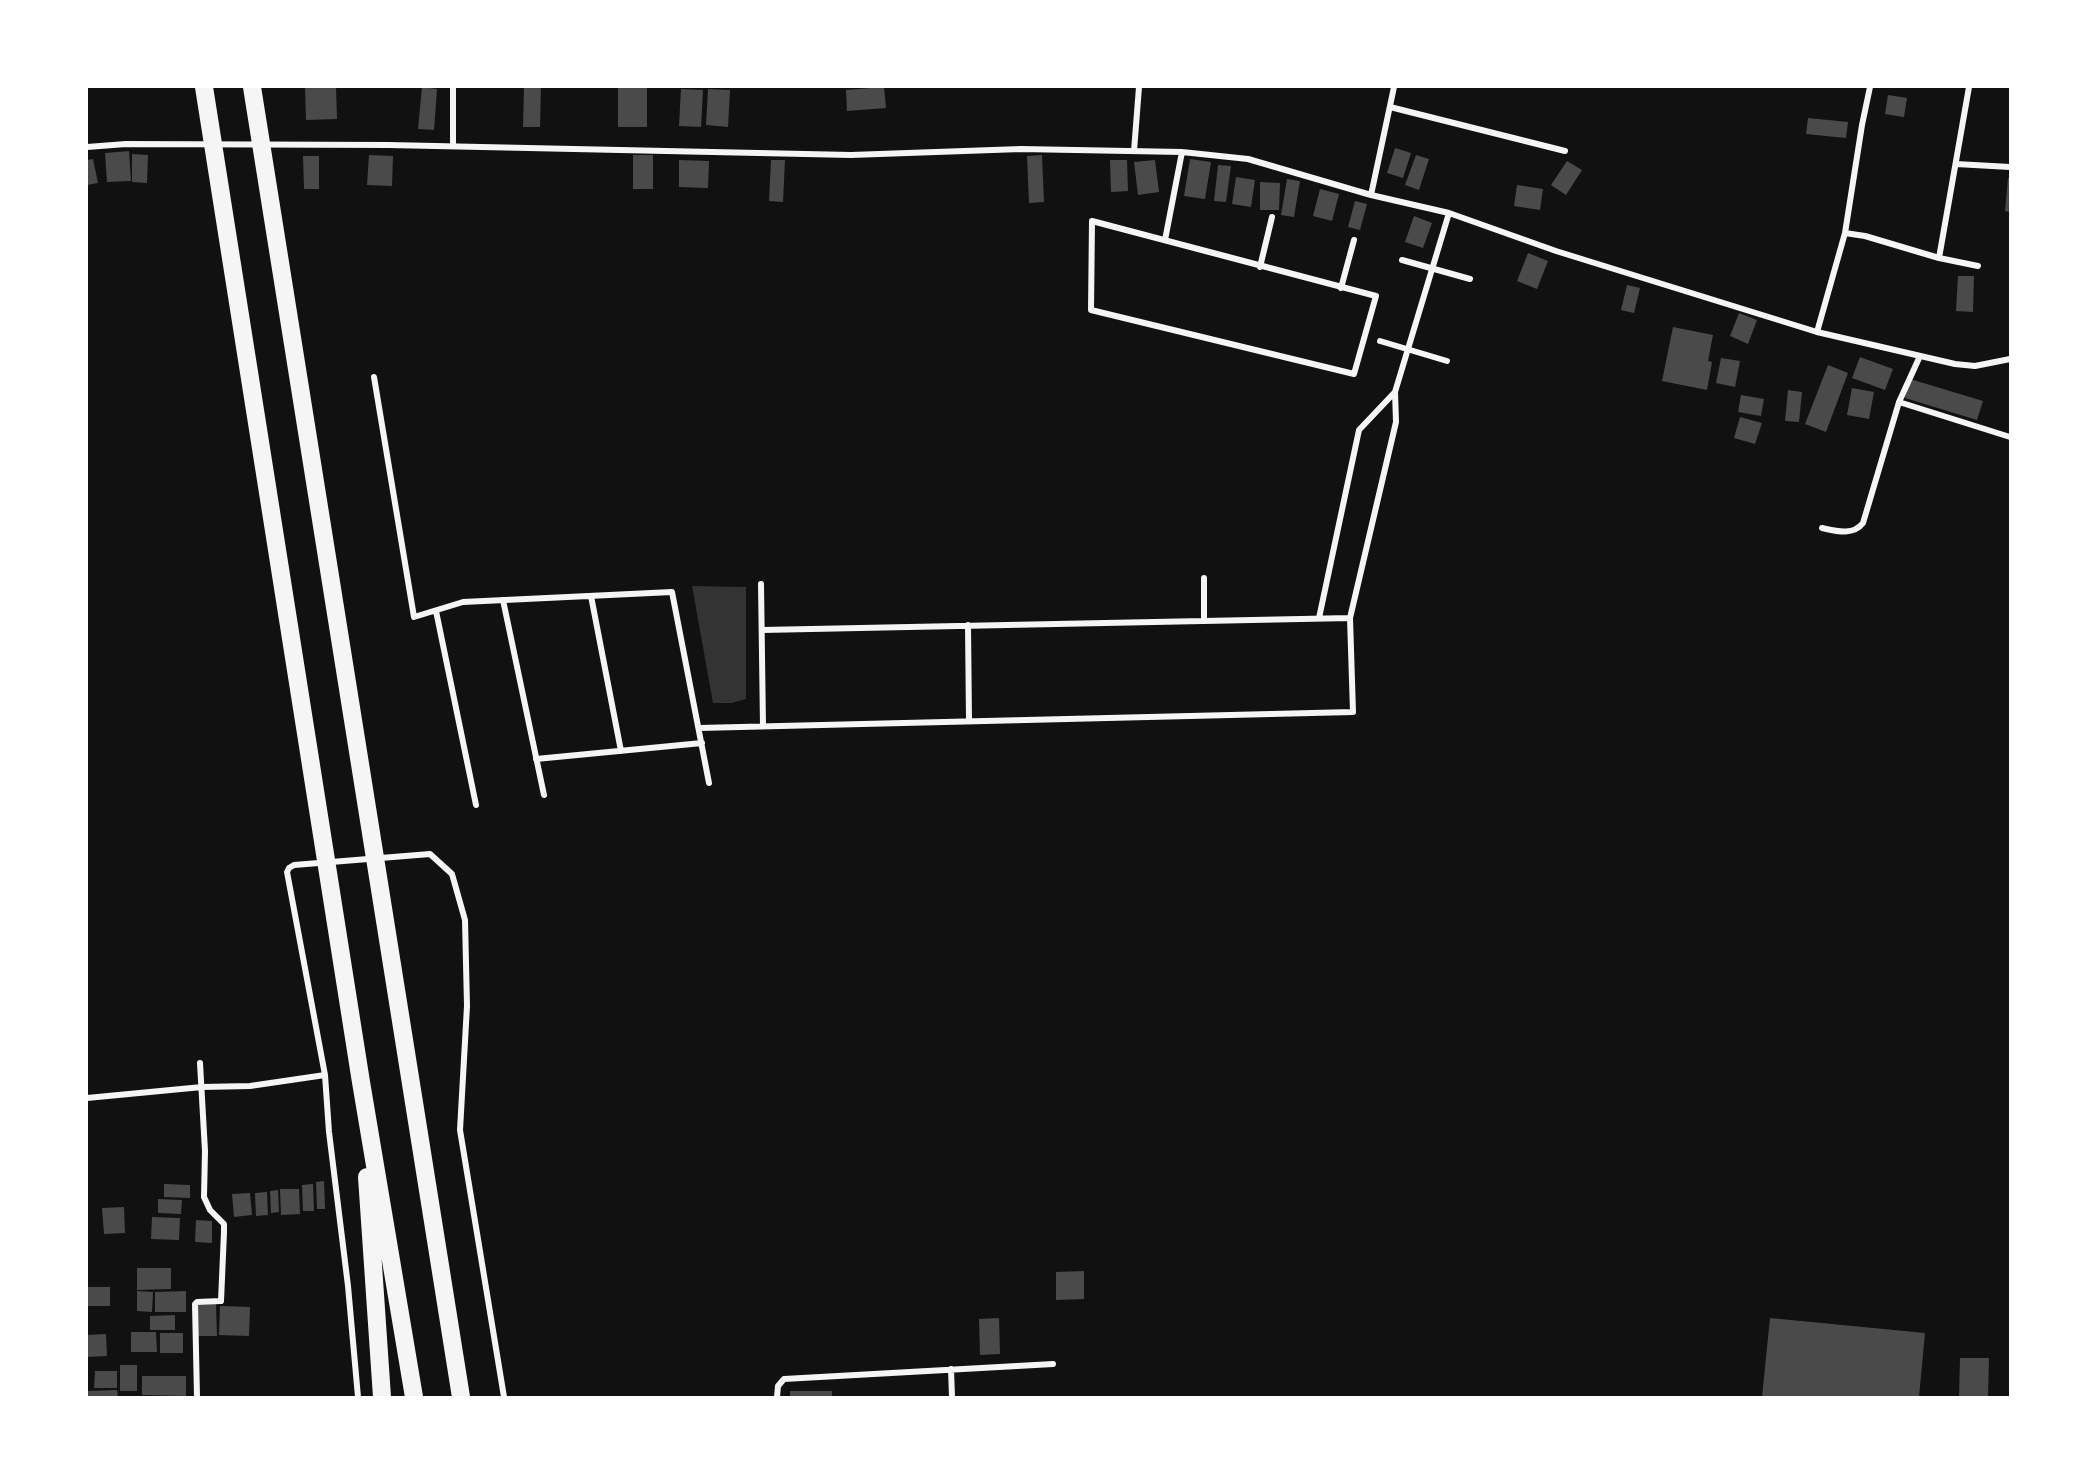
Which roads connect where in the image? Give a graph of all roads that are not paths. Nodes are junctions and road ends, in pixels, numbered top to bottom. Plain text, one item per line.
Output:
1 (204, 87) edge
2 (252, 87) edge
3 (453, 87) edge
4 (1139, 87) edge
5 (1394, 87) edge
6 (1870, 87) edge
7 (1969, 87) edge
8 (1390, 107) junction
9 (453, 146) junction
10 (87, 147) edge
11 (1565, 151) dead end
12 (1134, 152) junction
13 (1182, 152) junction
14 (1956, 164) junction
15 (2010, 167) edge
16 (1371, 195) junction
17 (1449, 213) junction
18 (1272, 218) dead end
19 (1845, 233) junction
20 (1165, 240) junction
21 (1354, 240) dead end
22 (1939, 258) junction
23 (1402, 260) dead end
24 (1978, 266) dead end
25 (1260, 267) junction
26 (1433, 268) junction
27 (1470, 279) dead end
28 (1341, 288) junction
29 (1817, 332) junction
30 (1380, 341) dead end
31 (1408, 350) junction
32 (1920, 356) junction
33 (2010, 359) edge
34 (1447, 361) dead end
35 (374, 378) dead end
36 (1395, 392) junction
37 (1899, 402) junction
38 (2010, 437) edge
39 (1822, 528) dead end
40 (1204, 578) dead end
41 (761, 584) dead end
42 (591, 596) junction
43 (503, 600) junction
44 (436, 611) junction
45 (1318, 618) junction
46 (1350, 618) junction
47 (1204, 621) junction
48 (968, 626) junction
49 (762, 630) junction
50 (969, 721) junction
51 (763, 726) junction
52 (699, 728) junction
53 (702, 743) junction
54 (621, 751) junction
55 (536, 759) junction
56 (710, 783) dead end
57 (544, 795) dead end
58 (476, 805) dead end
59 (200, 1063) dead end
60 (325, 1075) junction
61 (361, 1082) junction
62 (202, 1087) junction
63 (87, 1098) edge
64 (1053, 1364) dead end
65 (951, 1369) junction
66 (197, 1397) edge
67 (358, 1397) edge
68 (382, 1397) edge
69 (414, 1397) edge
70 (460, 1397) edge
71 (504, 1397) edge
72 (777, 1397) edge
73 (952, 1397) edge

1 - 61 highway
2 - 70 highway
3 - 9 street
4 - 12 street
5 - 8 street
6 - 19 street
7 - 14 street
8 - 11 street
8 - 16 street
9 - 10 street
9 - 12 street
12 - 13 street
13 - 16 street
13 - 20 street
14 - 15 street
14 - 22 street
16 - 17 street
17 - 26 street
17 - 29 street
18 - 25 street
19 - 22 street
19 - 29 street
20 - 25 street
20 - 28 street
21 - 28 street
22 - 24 street
23 - 26 street
25 - 28 street
26 - 27 street
26 - 31 street
29 - 32 street
30 - 31 street
31 - 34 street
31 - 36 street
32 - 33 street
32 - 37 street
35 - 44 street
36 - 45 street
36 - 46 street
37 - 38 street
37 - 39 street
40 - 47 street
41 - 49 street
42 - 43 street
42 - 52 street
42 - 54 street
43 - 44 street
43 - 55 street
44 - 58 street
45 - 46 street
45 - 47 street
46 - 50 street
47 - 48 street
48 - 49 street
48 - 50 street
49 - 51 street
50 - 51 street
51 - 52 street
52 - 53 street
53 - 54 street
53 - 56 street
54 - 55 street
55 - 57 street
59 - 62 street
60 - 62 street
60 - 67 street
60 - 71 street
61 - 68 highway
61 - 69 highway
62 - 63 street
62 - 66 street
64 - 65 street
65 - 72 street
65 - 73 street

